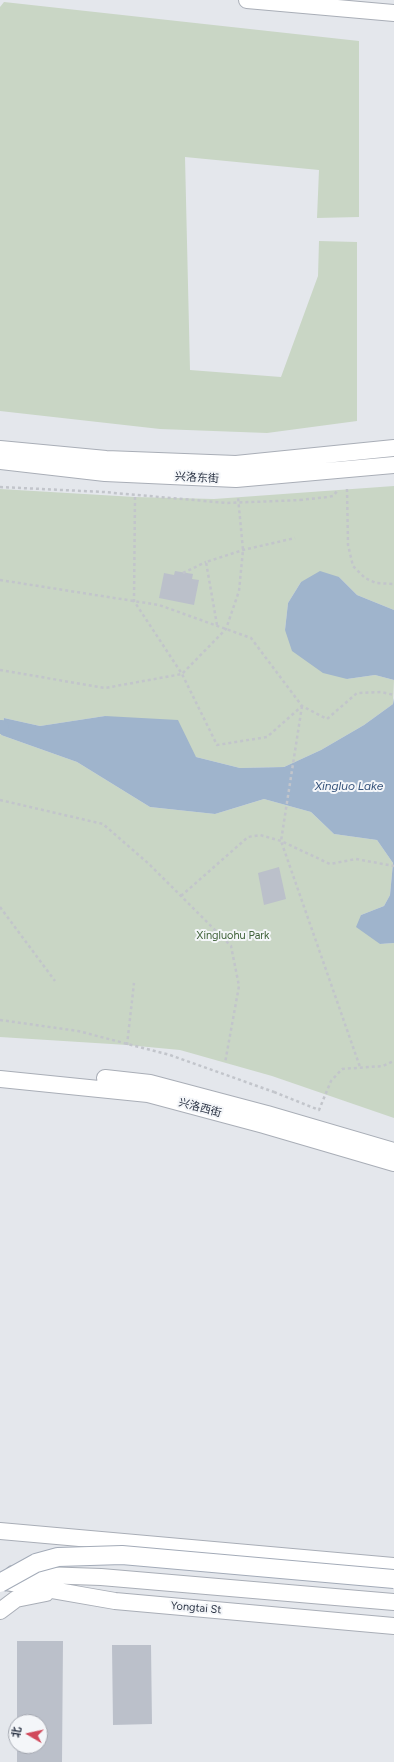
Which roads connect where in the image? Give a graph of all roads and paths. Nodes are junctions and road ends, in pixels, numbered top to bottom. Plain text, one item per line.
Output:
1 (247, 0) edge
2 (394, 13) edge
3 (394, 448) edge
4 (0, 449) edge
5 (0, 461) edge
6 (394, 466) edge
7 (0, 487) edge
8 (347, 489) dead end
9 (338, 490) dead end
10 (135, 497) dead end
11 (238, 497) dead end
12 (295, 538) dead end
13 (243, 550) junction
14 (206, 562) junction
15 (183, 573) dead end
16 (0, 580) edge
17 (394, 584) edge
18 (134, 601) junction
19 (217, 626) junction
20 (226, 629) junction
21 (0, 670) edge
22 (182, 674) junction
23 (394, 695) edge
24 (302, 706) junction
25 (0, 800) edge
26 (281, 841) junction
27 (394, 866) edge
28 (181, 896) junction
29 (0, 907) edge
30 (55, 981) dead end
31 (134, 983) dead end
32 (0, 1020) edge
33 (127, 1045) dead end
34 (394, 1060) edge
35 (225, 1063) dead end
36 (360, 1067) junction
37 (0, 1068) edge
38 (0, 1079) edge
39 (394, 1151) edge
40 (394, 1163) edge
41 (0, 1531) edge
42 (394, 1566) edge
43 (0, 1574) edge
44 (394, 1579) edge
45 (0, 1582) edge
46 (115, 1601) junction
47 (394, 1602) edge
48 (0, 1610) edge
49 (394, 1626) edge

1 - 2 street
3 - 4 street, 兴洛东街
5 - 6 street, 兴洛东街
7 - 9 path, bridge
8 - 17 path
10 - 18 path
11 - 13 path
12 - 13 path
13 - 14 path
13 - 20 path
14 - 15 path
14 - 19 path
16 - 18 path
18 - 19 path
18 - 22 path
19 - 20 path
20 - 22 path
20 - 24 path
21 - 22 path
22 - 24 path
23 - 24 path
24 - 26 path
25 - 28 path
26 - 27 path
26 - 28 path
26 - 36 path
28 - 35 path
29 - 30 path
31 - 33 path
32 - 36 path, bridge
34 - 36 path
37 - 39 street, 兴洛西街
38 - 40 street, 兴洛西街
41 - 42 street
43 - 47 street
44 - 45 main road, bridge
45 - 46 street, Yongtai St
46 - 48 street
46 - 49 street, Yongtai St

